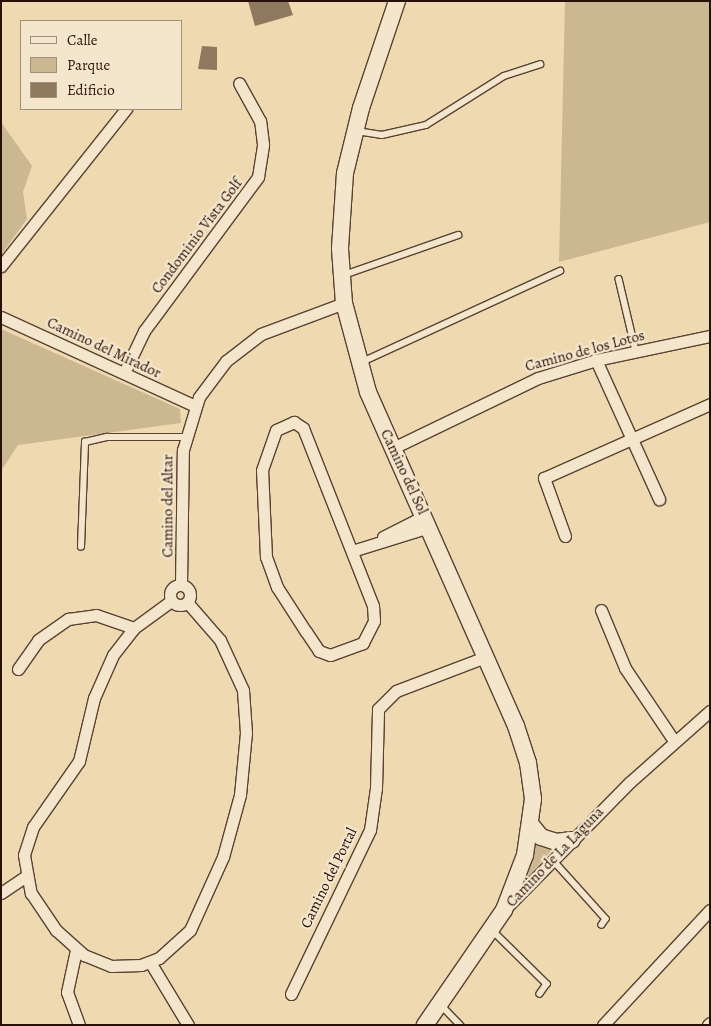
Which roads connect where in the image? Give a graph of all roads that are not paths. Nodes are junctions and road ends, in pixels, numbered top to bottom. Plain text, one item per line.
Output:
1 (398, 1) edge
2 (408, 1) edge
3 (391, 24) junction
4 (540, 64) dead end
5 (239, 83) dead end
6 (125, 110) edge
7 (354, 130) junction
8 (458, 235) dead end
9 (1, 266) edge
10 (560, 271) dead end
11 (341, 276) junction
12 (619, 279) dead end
13 (344, 303) junction
14 (1, 317) edge
15 (710, 336) edge
16 (636, 351) junction
17 (596, 360) junction
18 (359, 364) junction
19 (124, 374) junction
20 (710, 404) edge
21 (195, 406) junction
22 (185, 438) junction
23 (632, 440) junction
24 (393, 448) junction
25 (659, 499) dead end
26 (427, 521) junction
27 (565, 536) dead end
28 (81, 547) dead end
29 (352, 550) junction
30 (181, 585) junction
31 (171, 600) junction
32 (187, 602) junction
33 (602, 610) dead end
34 (134, 628) junction
35 (483, 658) junction
36 (18, 669) dead end
37 (710, 711) edge
38 (674, 741) junction
39 (532, 826) junction
40 (572, 840) junction
41 (553, 860) junction
42 (25, 877) junction
43 (1, 893) edge
44 (504, 910) junction
45 (710, 910) edge
46 (602, 925) dead end
47 (491, 930) junction
48 (76, 950) junction
49 (150, 962) junction
50 (291, 994) dead end
51 (540, 994) dead end
52 (440, 1004) junction
53 (79, 1025) edge
54 (188, 1025) edge
55 (425, 1025) edge
56 (460, 1025) edge
57 (603, 1025) edge

1 - 3 street, Camino del Sol
2 - 3 street, Camino del Sol
3 - 7 street, Camino del Sol
4 - 7 lane
5 - 19 street, Condominio Vista Golf
6 - 9 street
7 - 11 street, Camino del Sol
8 - 11 lane
10 - 18 lane
11 - 13 street, Camino del Sol
12 - 16 lane
13 - 18 street, Camino del Sol
13 - 21 street, Camino del Altar
14 - 19 street, Camino del Mirador
15 - 16 street, Camino de los Lotos
16 - 17 street, Camino de los Lotos
17 - 23 street
17 - 24 street, Camino de los Lotos
18 - 24 street, Camino del Sol
19 - 21 street, Camino del Mirador
20 - 23 street
21 - 22 street, Camino del Altar
22 - 28 lane
22 - 30 street, Camino del Altar
23 - 25 street
23 - 27 street
24 - 26 street, Camino del Sol
26 - 29 street
26 - 35 street, Camino del Sol
29 - 29 street
30 - 31 street
30 - 32 street
31 - 32 street
31 - 34 street
32 - 49 street
33 - 38 street
34 - 36 street
34 - 42 street
35 - 39 street, Camino del Sol
35 - 50 street, Camino del Portal
37 - 38 street, Camino de La Laguna
38 - 40 street, Camino de La Laguna
39 - 40 street
39 - 44 street, Camino del Sol
40 - 41 street, Camino de La Laguna
41 - 44 street, Camino de La Laguna
41 - 46 lane
42 - 43 street
42 - 48 street
44 - 47 street, Camino de La Laguna
45 - 57 street
47 - 51 lane
47 - 52 street, Camino de La Laguna
48 - 49 street
48 - 53 street
49 - 54 street
52 - 55 street, Camino de La Laguna
52 - 56 lane

